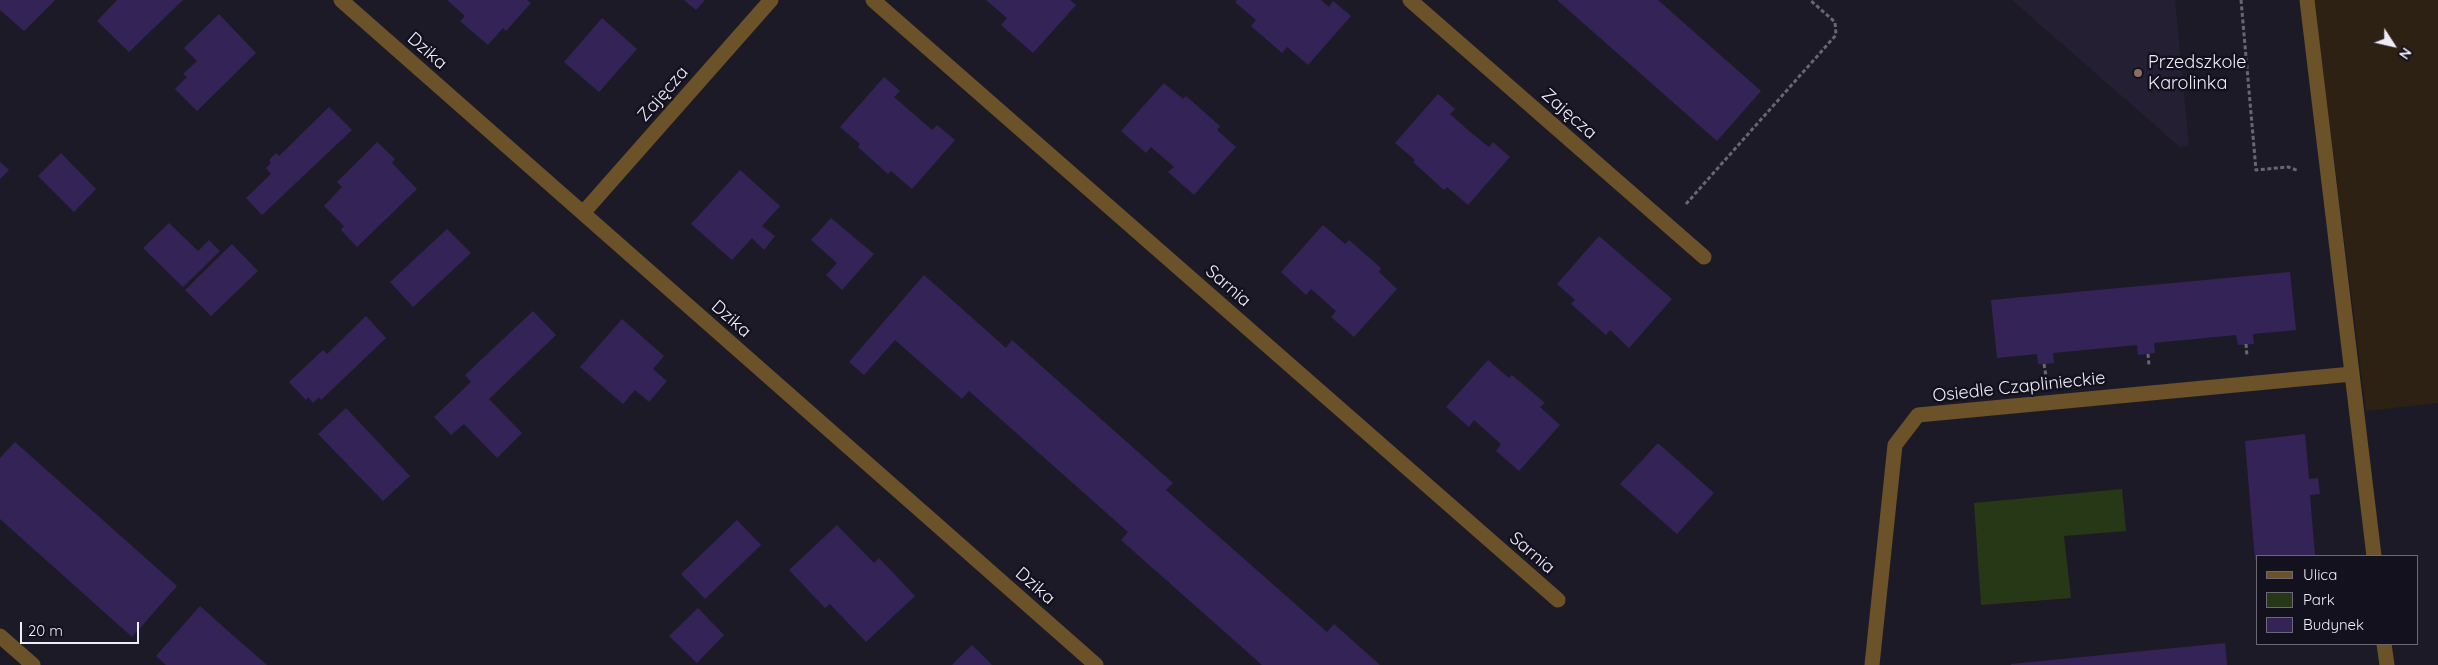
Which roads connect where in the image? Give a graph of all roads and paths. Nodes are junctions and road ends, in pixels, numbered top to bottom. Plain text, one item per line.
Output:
1 (341, 0) edge
2 (771, 0) edge
3 (873, 0) edge
4 (1410, 0) edge
5 (1810, 0) edge
6 (2241, 0) edge
7 (2307, 0) edge
8 (2304, 174) dead end
9 (583, 213) junction
10 (1668, 225) junction
11 (1704, 257) dead end
12 (2044, 364) dead end
13 (2352, 374) junction
14 (2046, 379) dead end
15 (2374, 555) edge
16 (1558, 600) dead end
17 (0, 636) edge
18 (2384, 645) edge
19 (33, 665) edge
20 (1096, 665) edge
21 (1872, 665) edge
22 (2386, 665) edge

1 - 9 street, Dzika
2 - 9 street, Zajęcza
3 - 16 street, Sarnia
4 - 10 street, Zajęcza
5 - 10 path
6 - 8 path
7 - 13 street
9 - 20 street, Dzika
10 - 11 street, Zajęcza
12 - 14 path
13 - 15 street
13 - 21 street, Osiedle Czaplinieckie
17 - 19 street
18 - 22 street

